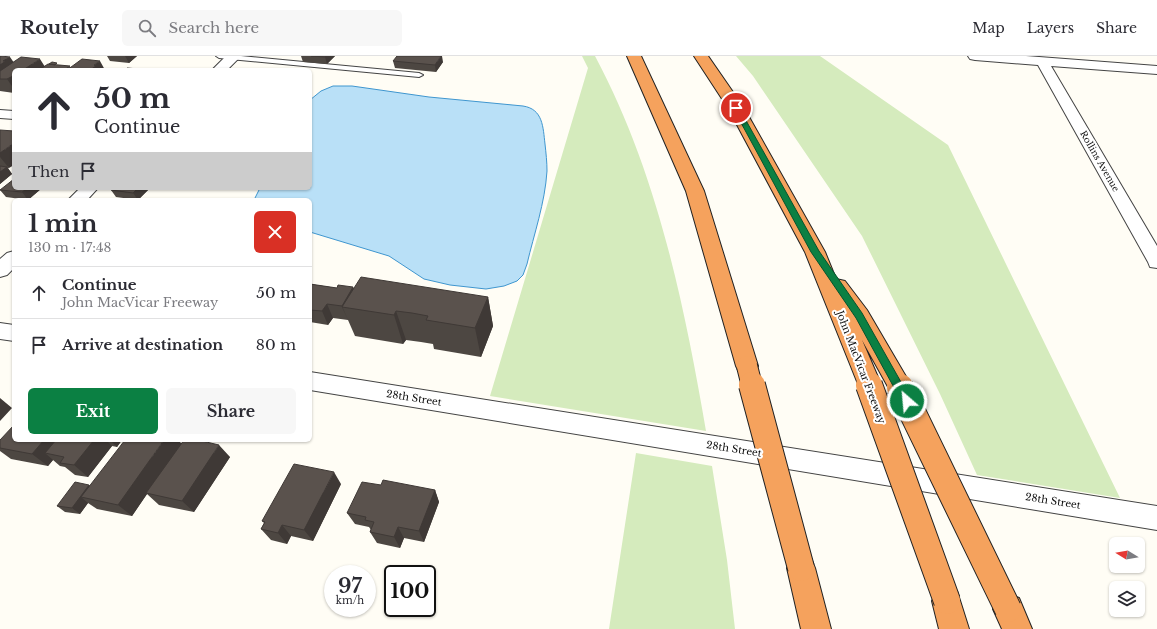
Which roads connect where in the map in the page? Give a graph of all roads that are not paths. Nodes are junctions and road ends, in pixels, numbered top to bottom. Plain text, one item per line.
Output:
1 (219, 56) edge
2 (634, 56) edge
3 (701, 56) edge
4 (975, 56) edge
5 (234, 57) edge
6 (1042, 61) junction
7 (221, 68) edge
8 (1157, 70) edge
9 (419, 75) dead end
10 (0, 114) edge
11 (12, 115) edge
12 (88, 190) edge
13 (79, 198) edge
14 (815, 252) junction
15 (12, 259) edge
16 (1157, 262) edge
17 (0, 270) edge
18 (0, 331) edge
19 (12, 333) edge
20 (312, 381) edge
21 (1157, 518) edge
22 (801, 568) junction
23 (1012, 619) edge
24 (804, 629) edge
25 (816, 629) edge
26 (954, 629) edge

1 - 5 lane
2 - 22 highway, bridge
3 - 14 highway, John MacVicar Freeway
4 - 6 street
5 - 7 street
5 - 9 lane
6 - 8 street
6 - 16 street, Rollins Avenue
10 - 11 street
12 - 13 street
14 - 23 highway, bridge
14 - 26 highway, John MacVicar Freeway, bridge
15 - 17 street
18 - 19 street
20 - 21 street, 28th Street
22 - 24 highway
22 - 25 highway

